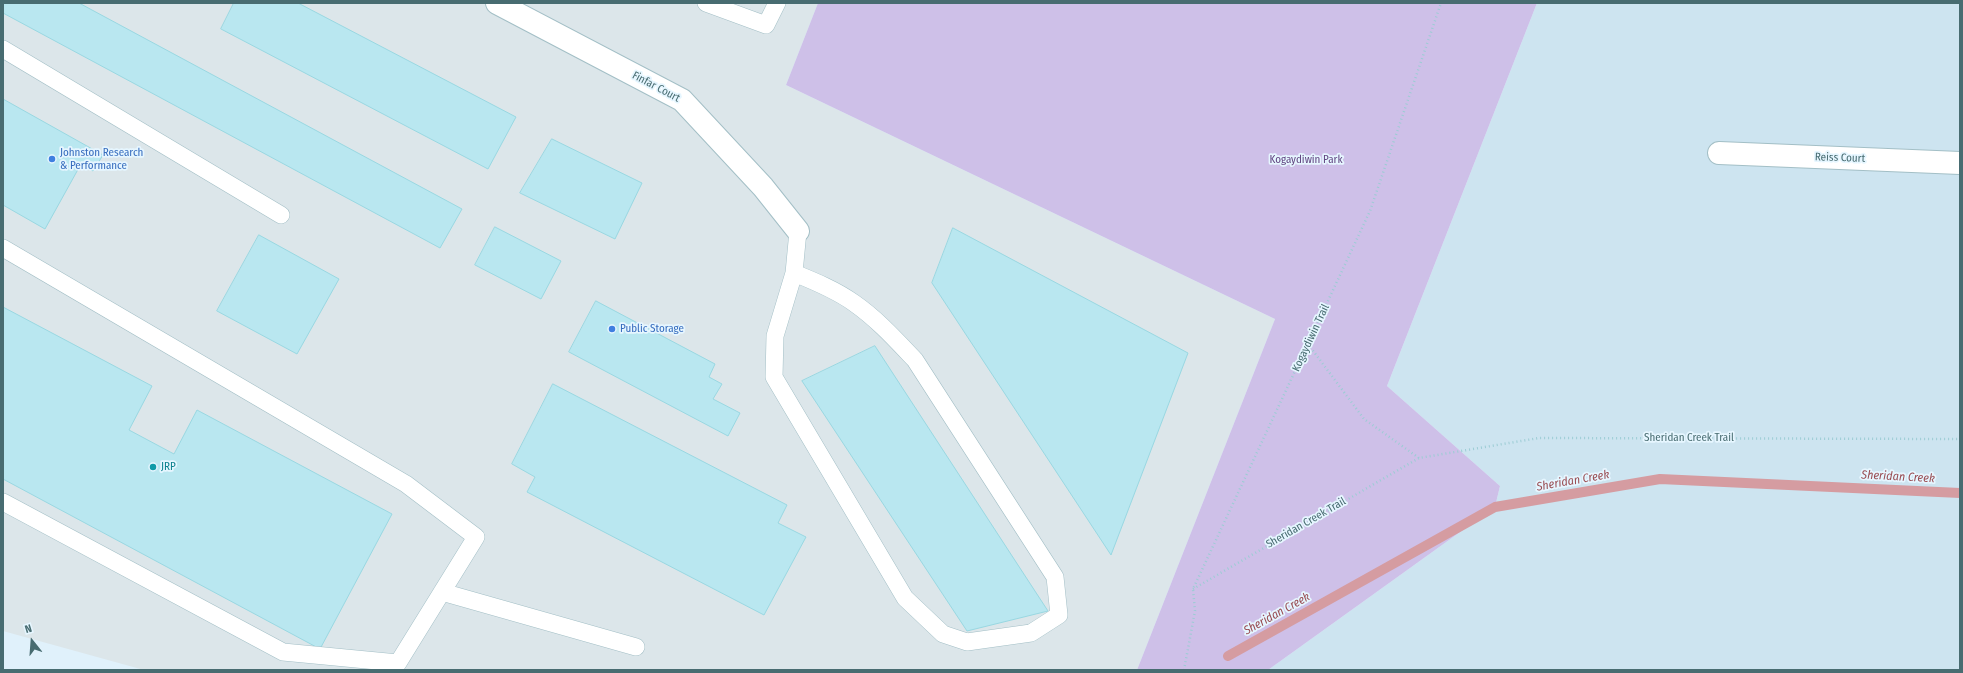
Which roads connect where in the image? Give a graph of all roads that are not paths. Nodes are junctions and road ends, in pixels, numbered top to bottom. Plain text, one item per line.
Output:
1 (496, 3) edge
2 (706, 3) edge
3 (777, 3) edge
4 (3, 49) edge
5 (1719, 153) dead end
6 (1960, 163) edge
7 (281, 215) dead end
8 (798, 231) joint
9 (3, 248) edge
10 (794, 273) junction
11 (3, 502) edge
12 (442, 592) junction
13 (636, 647) dead end

1 - 8 street, Finfar Court
2 - 3 lane
4 - 7 lane
5 - 6 street, Reiss Court
8 - 10 lane
9 - 12 lane
10 - 10 lane
11 - 12 lane
12 - 13 lane

